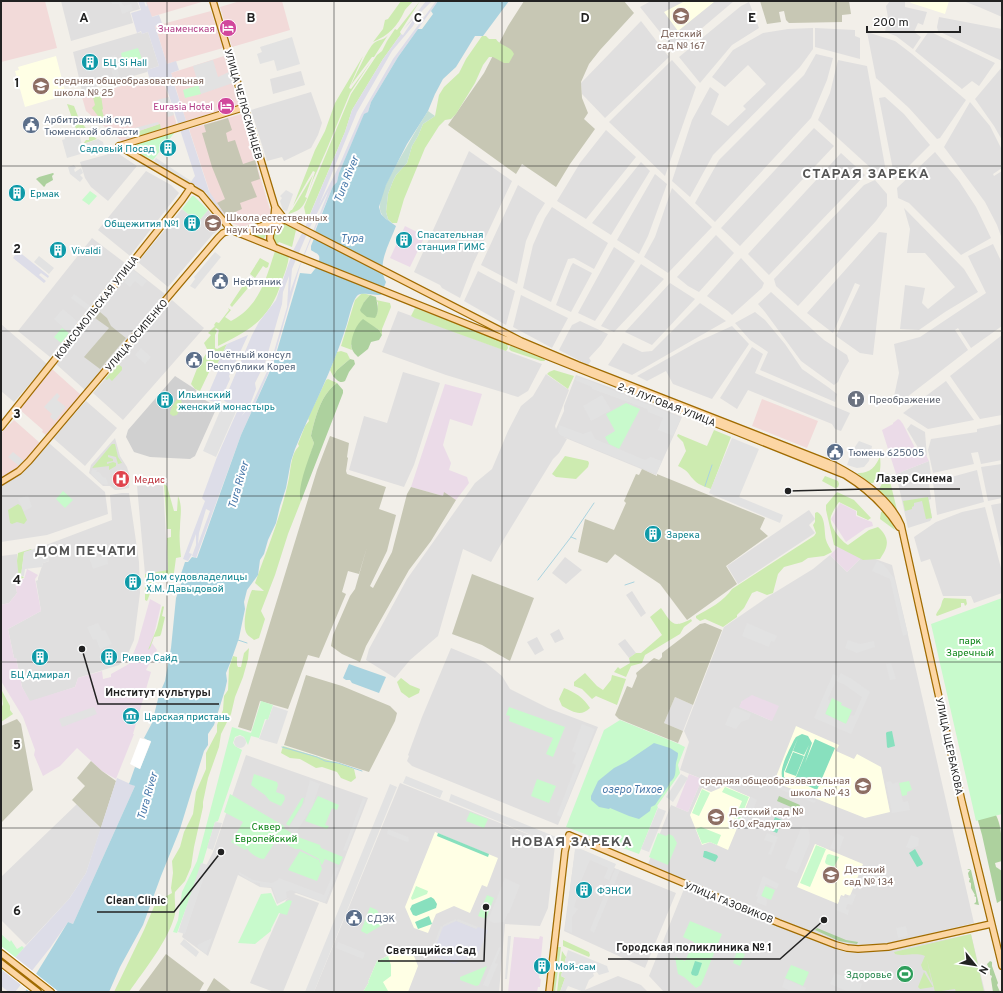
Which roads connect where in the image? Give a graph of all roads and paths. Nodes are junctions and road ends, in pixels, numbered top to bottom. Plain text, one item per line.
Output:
1 (213, 1) edge
2 (245, 107) junction
3 (133, 142) junction
4 (130, 152) junction
5 (191, 187) junction
6 (275, 207) junction
7 (286, 220) junction
8 (231, 230) junction
9 (276, 248) junction
10 (552, 356) junction
11 (1, 427) edge
12 (1, 482) edge
13 (901, 528) joint
14 (991, 924) junction
15 (1, 952) edge
16 (1, 963) edge
17 (1002, 966) edge
18 (38, 992) edge
19 (52, 992) edge
20 (549, 992) edge

1 - 2 main road, УЛИЦА ЧЕЛЮСКИНЦЕВ
2 - 3 main road
2 - 6 main road, УЛИЦА ЧЕЛЮСКИНЦЕВ
3 - 4 main road
3 - 4 main road
4 - 5 main road
5 - 8 main road
5 - 11 main road, КОМСОМОЛЬСКАЯ УЛИЦА
6 - 7 main road
6 - 8 main road
7 - 9 main road
7 - 10 main road, 2-Я ЛУГОВАЯ УЛИЦА
8 - 9 main road, 2-Я ЛУГОВАЯ УЛИЦА
8 - 12 main road, УЛИЦА ОСИПЕНКО
9 - 10 main road, 2-Я ЛУГОВАЯ УЛИЦА
10 - 13 main road, 2-Я ЛУГОВАЯ УЛИЦА
13 - 14 main road, УЛИЦА ЩЕРБАКОВА
14 - 17 main road, УЛИЦА ЩЕРБАКОВА
14 - 20 main road, УЛИЦА ГАЗОВИКОВ
15 - 19 main road
16 - 18 main road

